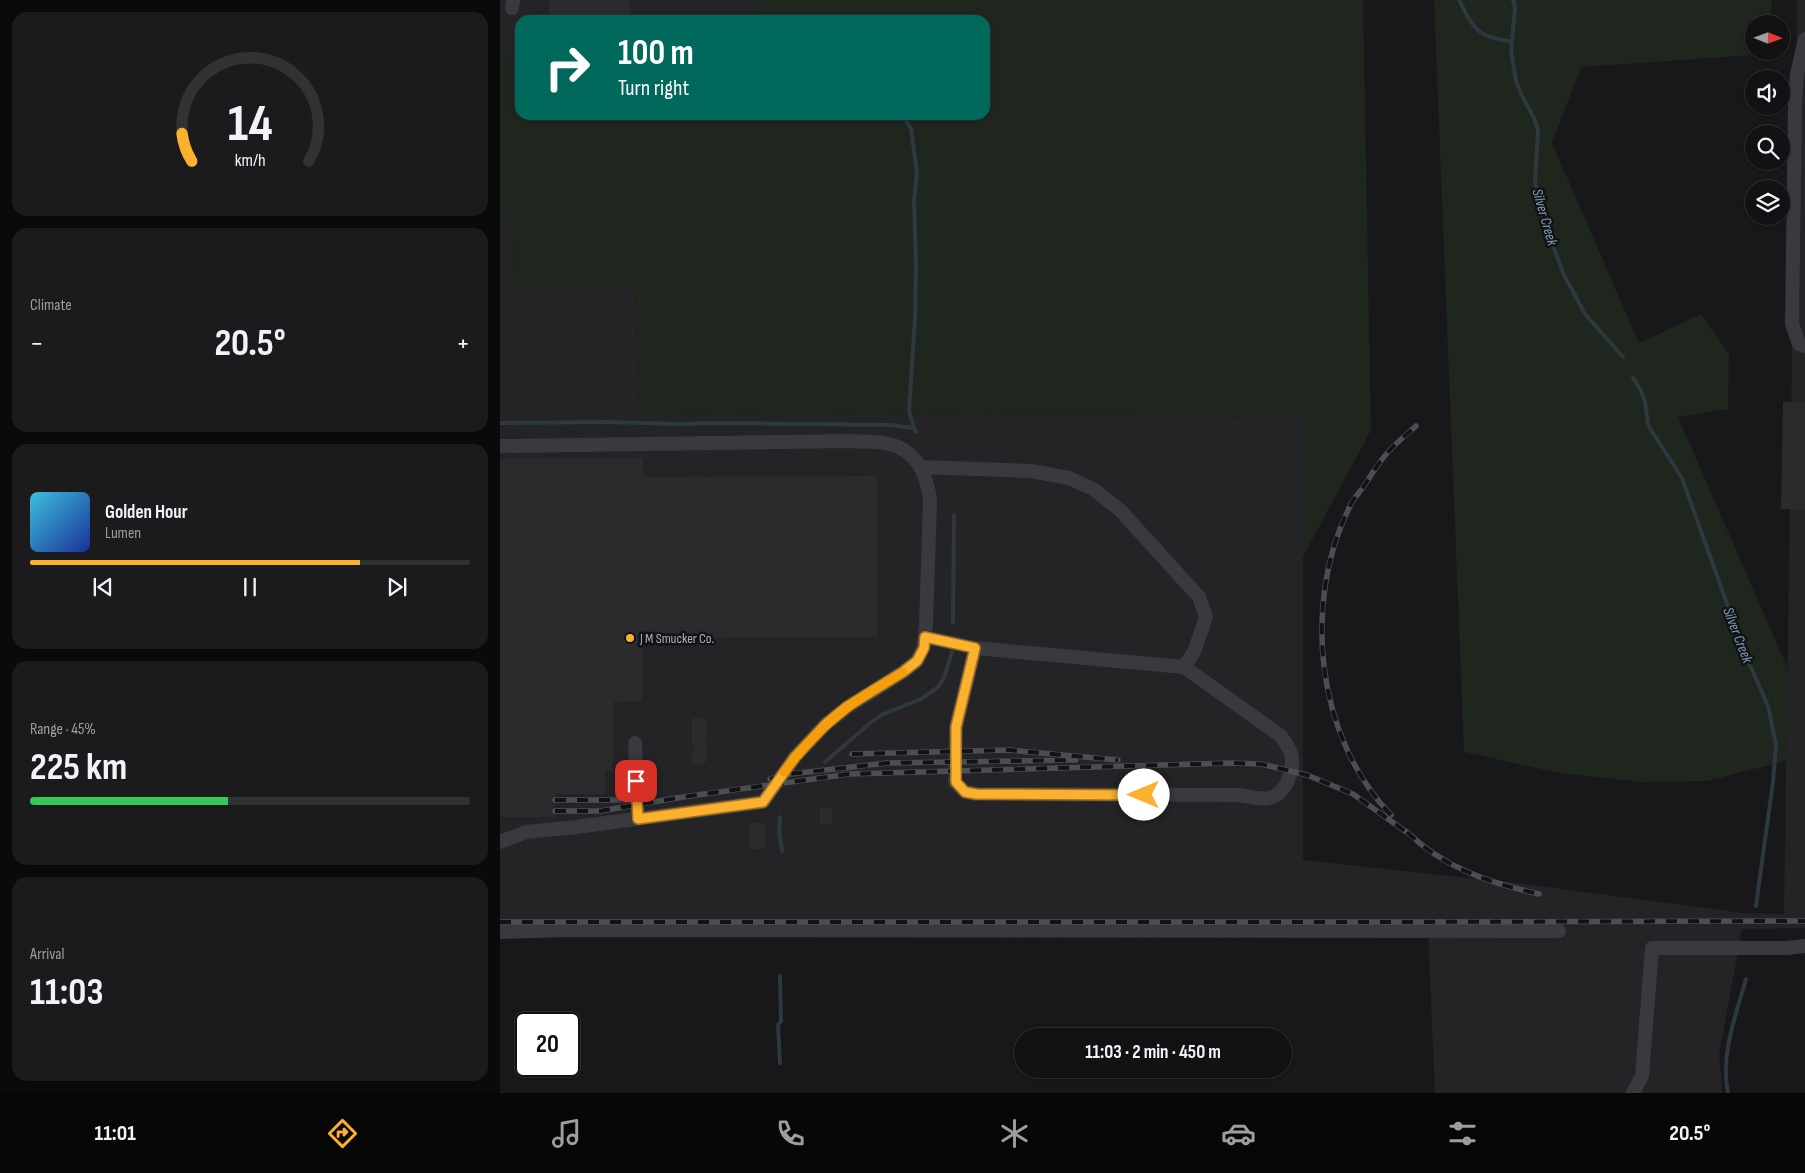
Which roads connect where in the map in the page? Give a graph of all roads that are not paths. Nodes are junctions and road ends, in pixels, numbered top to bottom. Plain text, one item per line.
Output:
1 (1805, 39) edge
2 (1805, 346) edge
3 (500, 446) edge
4 (921, 467) junction
5 (925, 637) junction
6 (975, 648) junction
7 (1184, 667) junction
8 (635, 743) dead end
9 (638, 819) junction
10 (500, 842) edge
11 (1559, 931) dead end
12 (500, 932) edge
13 (1805, 946) edge
14 (1633, 1093) edge

1 - 2 lane
3 - 4 lane
4 - 5 lane
4 - 7 lane
5 - 6 lane
5 - 9 lane
6 - 7 lane
6 - 7 lane
8 - 9 lane
9 - 10 lane
11 - 12 lane
13 - 14 lane

